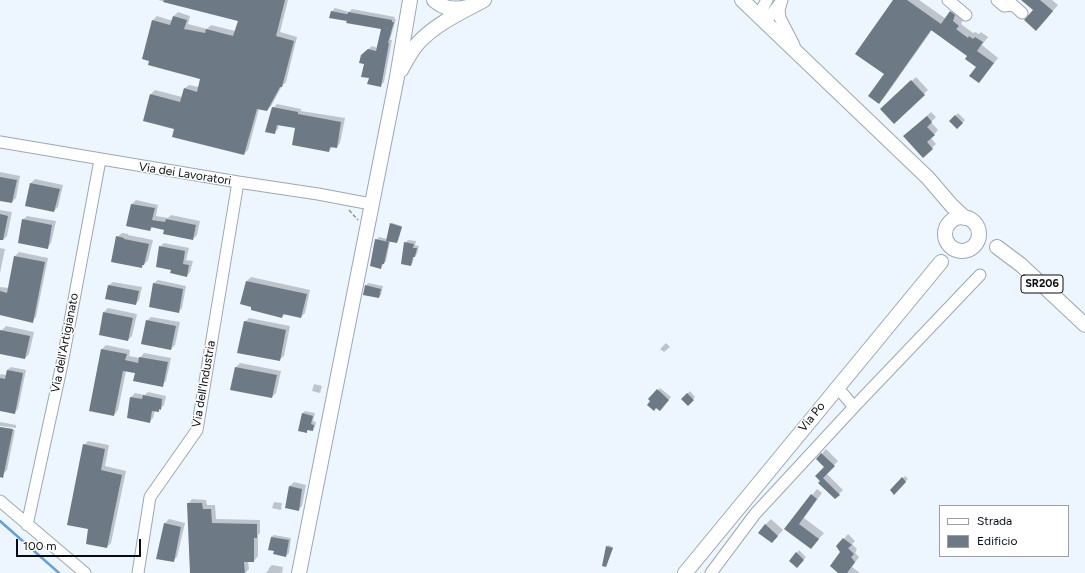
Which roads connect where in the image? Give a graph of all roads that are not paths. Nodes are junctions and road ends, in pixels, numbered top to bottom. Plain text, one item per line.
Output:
1 (410, 0) edge
2 (434, 0) edge
3 (742, 0) edge
4 (767, 0) edge
5 (782, 0) edge
6 (948, 0) edge
7 (997, 0) edge
8 (479, 3) edge
9 (1022, 13) dead end
10 (966, 15) dead end
11 (761, 18) junction
12 (799, 54) junction
13 (396, 77) junction
14 (0, 142) edge
15 (100, 160) junction
16 (238, 182) junction
17 (940, 191) junction
18 (371, 204) junction
19 (965, 218) junction
20 (979, 230) junction
21 (947, 234) junction
22 (996, 247) junction
23 (968, 250) junction
24 (941, 262) junction
25 (980, 275) dead end
26 (1085, 325) edge
27 (837, 387) junction
28 (854, 406) junction
29 (0, 501) edge
30 (27, 525) junction
31 (85, 573) edge
32 (138, 573) edge
33 (299, 573) edge
34 (685, 573) edge
35 (711, 573) edge

1 - 13 main road
2 - 8 main road
3 - 11 main road
4 - 11 street
5 - 11 street
5 - 12 street
6 - 10 street
7 - 9 street
8 - 13 main road
11 - 12 main road
12 - 17 main road
13 - 18 main road
14 - 15 street, Via dei Lavoratori
15 - 16 street, Via dei Lavoratori
15 - 30 street, Via dell'Artigianato
16 - 18 street, Via dei Lavoratori
16 - 32 street, Via dell'Industria
17 - 19 main road
17 - 21 main road, Via Po
18 - 33 main road
19 - 20 main road, SR206
19 - 21 main road
20 - 22 main road, SR206
20 - 23 main road
21 - 23 main road
21 - 24 main road, Via Po
22 - 23 main road
22 - 26 main road, SR206
23 - 24 main road, Via Po
24 - 27 main road, Via Po
25 - 28 street
27 - 28 street
27 - 34 main road, Via Po
28 - 35 street
29 - 30 street
30 - 31 street

